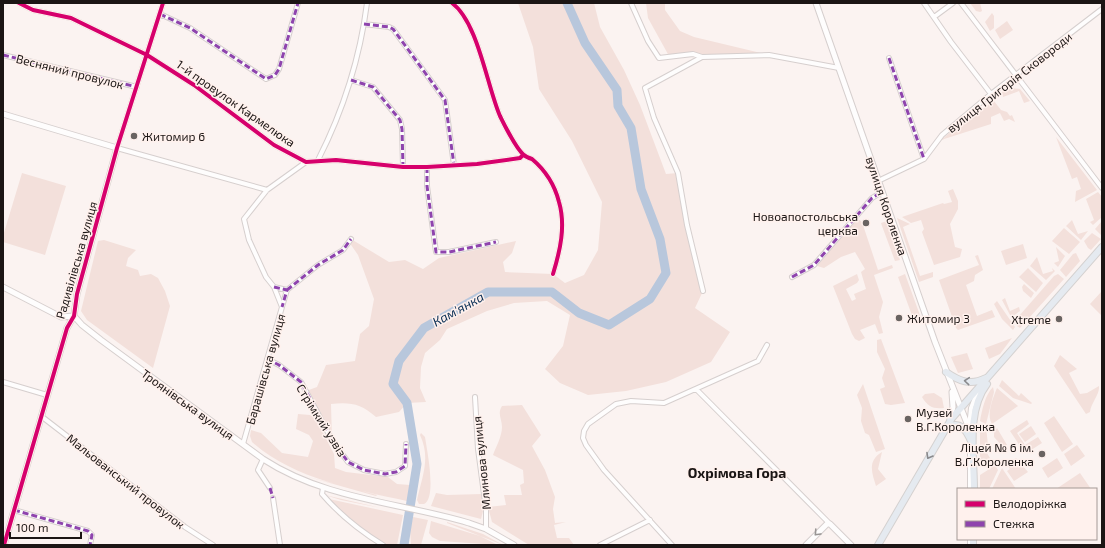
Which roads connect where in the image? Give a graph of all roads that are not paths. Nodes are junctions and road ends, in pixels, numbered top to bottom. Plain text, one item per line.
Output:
1 (19, 3) edge
2 (164, 3) edge
3 (298, 3) edge
4 (367, 3) edge
5 (452, 3) edge
6 (631, 3) edge
7 (816, 3) edge
8 (924, 3) edge
9 (953, 3) edge
10 (961, 3) edge
11 (1102, 9) edge
12 (160, 14) junction
13 (934, 17) junction
14 (364, 24) junction
15 (3, 55) edge
16 (147, 55) junction
17 (702, 57) junction
18 (889, 58) dead end
19 (839, 68) junction
20 (1017, 76) junction
21 (351, 80) junction
22 (137, 87) junction
23 (991, 94) junction
24 (3, 114) edge
25 (118, 148) junction
26 (523, 154) junction
27 (924, 159) junction
28 (318, 160) junction
29 (306, 162) junction
30 (454, 165) junction
31 (403, 167) junction
32 (427, 168) junction
33 (878, 181) junction
34 (1102, 188) edge
35 (267, 190) junction
36 (882, 192) junction
37 (351, 239) dead end
38 (496, 242) dead end
39 (1102, 247) edge
40 (1102, 252) edge
41 (553, 274) dead end
42 (792, 277) dead end
43 (3, 287) edge
44 (274, 287) junction
45 (287, 290) junction
46 (703, 291) dead end
47 (282, 307) junction
48 (74, 316) junction
49 (767, 345) dead end
50 (267, 359) junction
51 (946, 372) junction
52 (989, 376) junction
53 (949, 381) junction
54 (3, 382) edge
55 (983, 382) junction
56 (696, 389) junction
57 (47, 395) junction
58 (474, 397) dead end
59 (961, 407) junction
60 (40, 416) junction
61 (949, 422) junction
62 (970, 428) junction
63 (944, 430) junction
64 (970, 437) junction
65 (243, 444) junction
66 (406, 444) dead end
67 (974, 446) junction
68 (263, 459) junction
69 (270, 488) dead end
70 (323, 488) junction
71 (970, 488) edge
72 (974, 488) edge
73 (273, 498) dead end
74 (14, 510) junction
75 (650, 520) junction
76 (830, 524) junction
77 (486, 529) junction
78 (4, 545) edge
79 (90, 545) edge
80 (213, 545) edge
81 (280, 545) edge
82 (383, 545) edge
83 (514, 545) edge
84 (600, 545) edge
85 (672, 545) edge
86 (806, 545) edge
87 (851, 545) edge
88 (878, 545) edge

1 - 16 street, 1-й провулок Кармелюка
2 - 12 street, Радивілівська вулиця
3 - 12 street
4 - 14 street
5 - 26 street
6 - 17 street
7 - 19 street, вулиця Короленка
8 - 13 street
9 - 13 street
10 - 20 street
11 - 20 street, вулиця Григорія Сковороди
12 - 16 street, Радивілівська вулиця
13 - 23 street
14 - 21 street
14 - 30 street
15 - 22 street, Весняний провулок
16 - 22 street, Радивілівська вулиця
16 - 29 street, 1-й провулок Кармелюка
17 - 19 street
17 - 46 street
18 - 27 street
19 - 33 street, вулиця Короленка
20 - 23 street, вулиця Григорія Сковороди
20 - 34 street
21 - 28 street
21 - 31 street
22 - 25 street, Радивілівська вулиця
23 - 27 street, вулиця Григорія Сковороди
24 - 25 street
25 - 35 street
25 - 48 street, Радивілівська вулиця
26 - 30 street
26 - 41 street
27 - 33 street, вулиця Григорія Сковороди
28 - 29 street
28 - 31 street
29 - 35 street, Барашівська вулиця
30 - 32 street
31 - 32 street
32 - 38 street
33 - 36 street, вулиця Короленка
35 - 44 street, Барашівська вулиця
36 - 42 street
36 - 51 street, вулиця Короленка
37 - 45 street
39 - 52 main road
40 - 67 main road
43 - 48 street
44 - 45 street
44 - 47 street, Барашівська вулиця
45 - 47 street
47 - 50 street, Барашівська вулиця
48 - 57 street, Радивілівська вулиця
48 - 65 street, Троянівська вулиця
49 - 56 street
50 - 65 street, Барашівська вулиця
50 - 66 street, Стрімкий узвіз
52 -> 51 main road
51 - 53 street, вулиця Короленка
52 - 55 main road
53 - 59 street, вулиця Короленка
53 - 61 street
54 - 57 street
55 - 59 main road
55 - 62 street
56 - 75 street
56 - 76 street
57 - 60 street, Радивілівська вулиця
58 - 77 street, Млинова вулиця
59 - 61 main road
59 - 62 street, вулиця Короленка
60 - 74 street, Радивілівська вулиця
60 - 80 street, Мальованський провулок
61 - 63 main road
62 - 64 street
62 - 67 street, вулиця Короленка
63 - 64 main road
63 -> 88 main road
64 - 67 main road
64 - 71 street
65 - 68 street, Троянівська вулиця
67 - 72 main road
68 - 69 street
68 - 70 street, Троянівська вулиця
70 - 77 street, Троянівська вулиця
70 - 82 street
73 - 81 street
74 - 78 street, Радивілівська вулиця
74 - 79 street
75 - 84 street
75 - 85 street
76 -> 86 street
76 - 87 street
77 - 83 street

